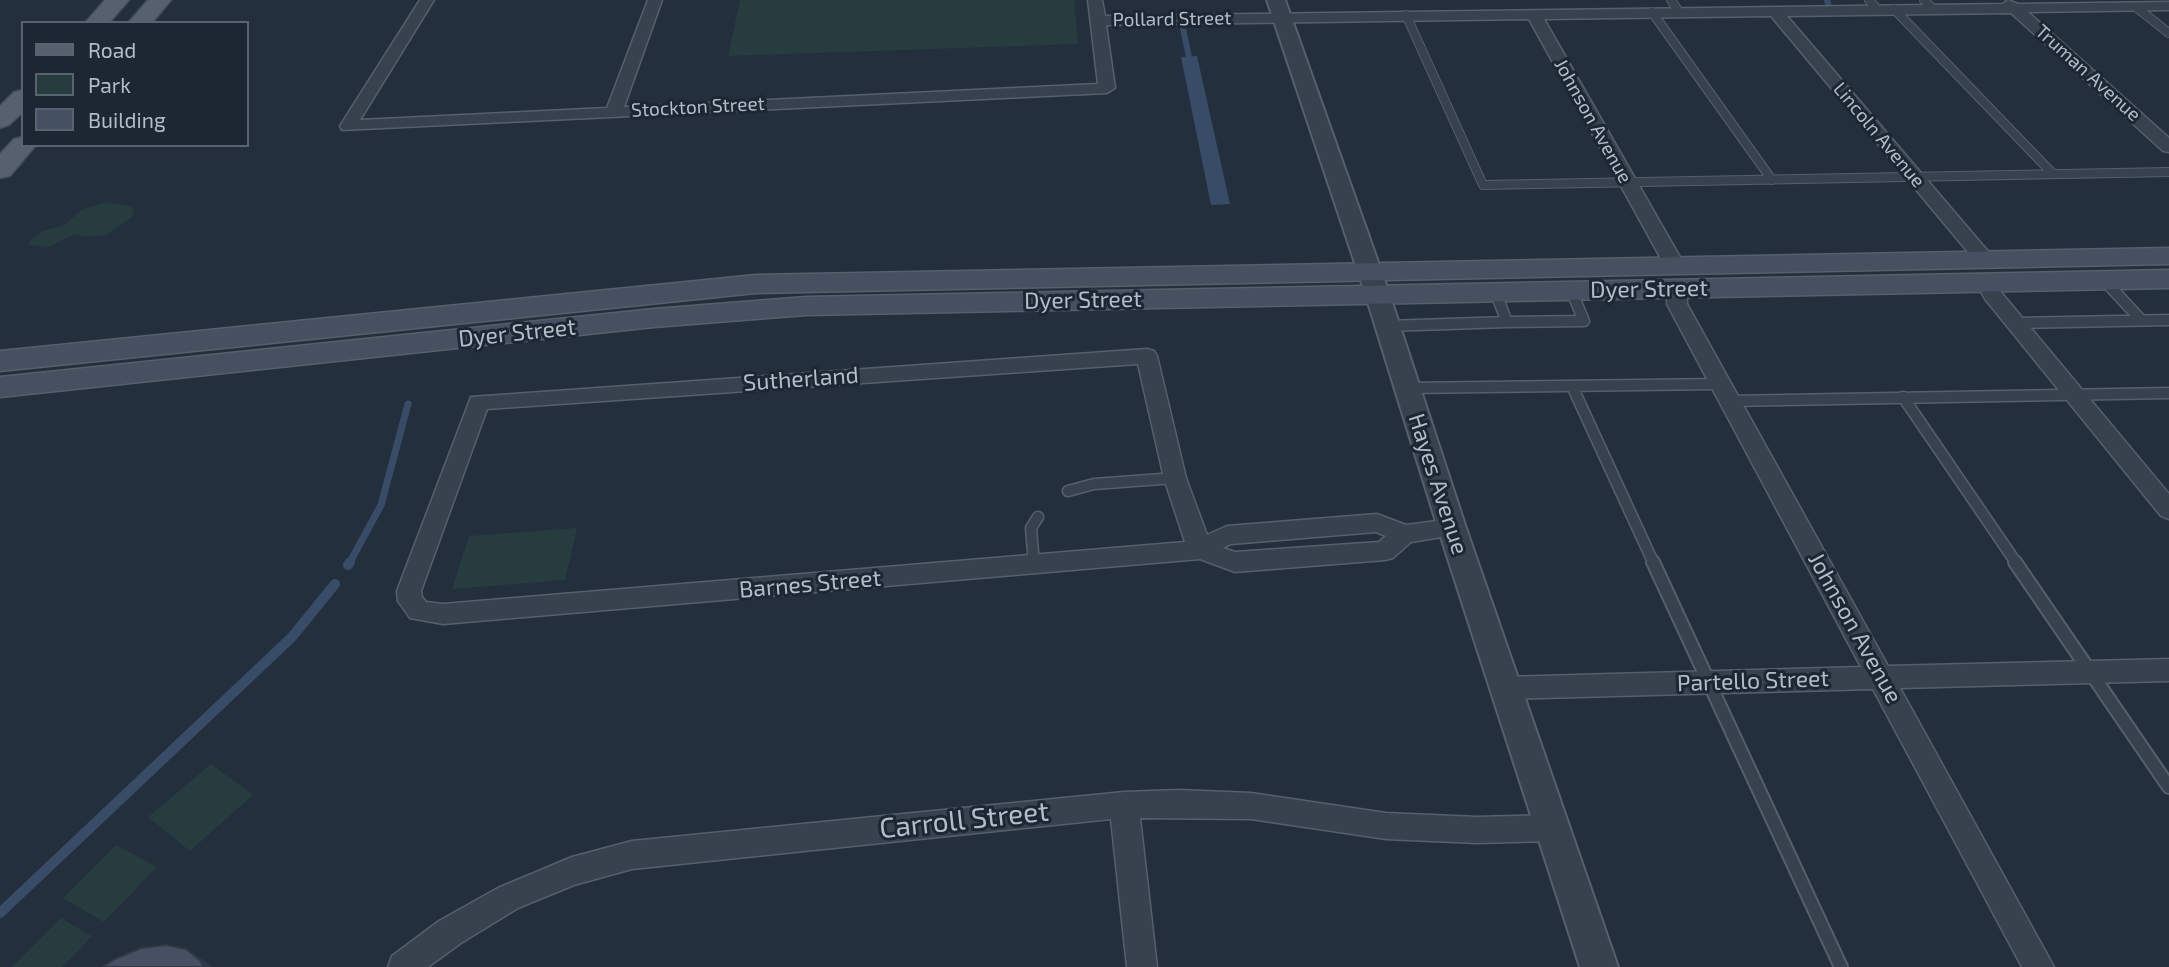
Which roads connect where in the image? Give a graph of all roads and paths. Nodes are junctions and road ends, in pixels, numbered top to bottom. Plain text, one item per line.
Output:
1 (118, 0) edge
2 (160, 0) edge
3 (427, 0) edge
4 (655, 0) edge
5 (1095, 0) edge
6 (1928, 4) edge
7 (2011, 4) edge
8 (1675, 6) edge
9 (1880, 6) edge
10 (2136, 6) junction
11 (2169, 6) edge
12 (1279, 8) edge
13 (1775, 11) junction
14 (1652, 12) junction
15 (1533, 13) junction
16 (1406, 15) junction
17 (98, 21) edge
18 (140, 21) edge
19 (1098, 21) junction
20 (2169, 33) edge
21 (614, 111) junction
22 (21, 147) edge
23 (2169, 147) edge
24 (0, 170) edge
25 (2169, 172) edge
26 (2053, 174) junction
27 (1914, 177) junction
28 (1772, 180) junction
29 (1628, 183) junction
30 (2169, 256) edge
31 (1986, 272) junction
32 (1676, 277) junction
33 (2169, 279) edge
34 (2105, 281) junction
35 (1373, 282) junction
36 (1571, 290) junction
37 (1495, 291) junction
38 (2141, 320) junction
39 (2169, 320) edge
40 (1507, 323) junction
41 (2016, 323) junction
42 (1387, 326) junction
43 (0, 361) edge
44 (1572, 386) junction
45 (0, 387) edge
46 (1406, 388) junction
47 (1724, 393) junction
48 (2074, 393) junction
49 (2169, 393) edge
50 (1902, 397) junction
51 (1175, 478) junction
52 (1068, 491) dead end
53 (2169, 510) edge
54 (1038, 517) dead end
55 (1452, 528) junction
56 (1200, 550) junction
57 (1034, 566) junction
58 (419, 611) joint
59 (2169, 670) edge
60 (2090, 672) junction
61 (1882, 677) junction
62 (1709, 682) junction
63 (1505, 688) junction
64 (2169, 787) edge
65 (1124, 805) junction
66 (1552, 828) junction
67 (403, 967) edge
68 (1142, 967) edge
69 (1600, 967) edge
70 (1841, 967) edge
71 (2039, 967) edge

1 - 17 main road
2 - 18 main road
3 - 21 street, Stockton Street
4 - 21 street
5 - 19 street, Stockton Street
6 - 7 street, Pollard Street
6 - 9 street, Pollard Street
7 - 10 street, Pollard Street
7 - 23 street, Truman Avenue
8 - 13 street, Pollard Street
8 - 14 street, Pollard Street
9 - 13 street, Pollard Street
9 - 26 lane
10 - 11 street, Pollard Street
10 - 20 lane
12 - 16 street, Pollard Street
12 - 19 street, Pollard Street
12 - 35 street, Hayes Avenue
13 - 27 street, Lincoln Avenue
14 - 15 street, Pollard Street
14 - 28 lane
15 - 16 street, Pollard Street
15 - 29 street, Johnson Avenue
16 - 29 lane
19 - 21 street, Stockton Street
22 - 24 main road
25 - 26 lane
26 - 27 lane
27 - 28 lane
27 - 31 street, Lincoln Avenue
28 - 29 lane
29 - 32 street, Johnson Avenue
30 - 31 main road, Dyer Street
31 - 32 main road, Dyer Street
31 - 32 main road, Dyer Street
31 - 34 main road, Dyer Street
31 - 41 street, Lincoln Avenue
32 - 35 main road, Dyer Street
32 - 36 main road, Dyer Street
32 - 47 street, Johnson Avenue
33 - 34 main road, Dyer Street
34 - 38 lane
35 - 37 main road, Dyer Street
35 - 42 street, Hayes Avenue
35 - 43 main road, Dyer Street
35 - 45 main road, Dyer Street
36 - 37 main road, Dyer Street
36 - 40 lane
37 - 40 lane
38 - 39 lane
38 - 41 lane
40 - 42 lane
41 - 48 street, Lincoln Avenue
42 - 46 street, Hayes Avenue
44 - 46 lane
44 - 47 lane
44 - 62 lane
46 - 55 street, Hayes Avenue
47 - 50 lane
47 - 61 street, Johnson Avenue
48 - 49 lane
48 - 50 lane
48 - 53 street, Lincoln Avenue
50 - 60 lane
51 - 52 lane
51 - 56 street, Sutherland
51 - 58 street, Sutherland
54 - 57 lane
55 - 56 street, Barnes Street
55 - 63 street, Hayes Avenue
56 - 57 street, Barnes Street
57 - 58 street, Barnes Street
59 - 60 street, Partello Street
60 - 61 street, Partello Street
60 - 64 lane
61 - 62 street, Partello Street
61 - 71 street, Johnson Avenue
62 - 63 street, Partello Street
62 - 70 lane
63 - 66 street, Hayes Avenue
65 - 66 street, Carroll Street
65 - 67 street, Carroll Street
65 - 68 street
66 - 69 street, Hayes Avenue

